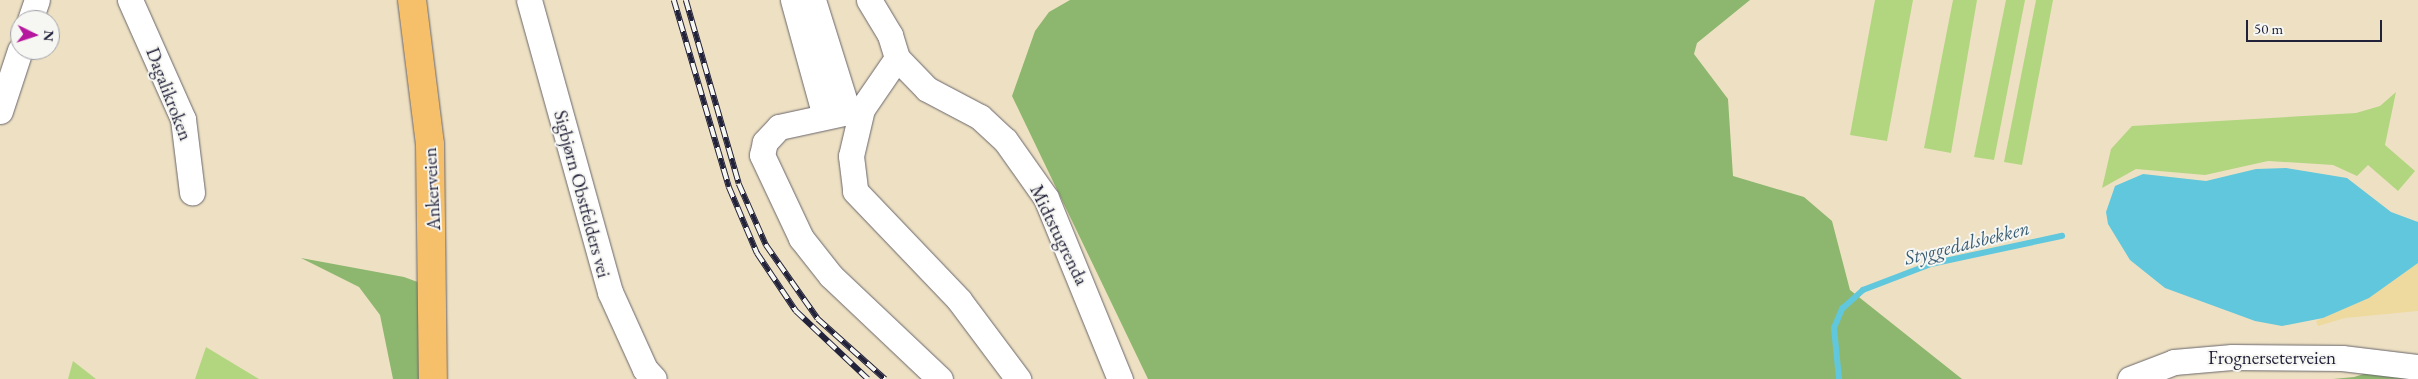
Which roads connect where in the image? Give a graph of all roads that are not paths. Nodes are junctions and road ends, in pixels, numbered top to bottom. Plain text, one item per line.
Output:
1 (130, 0) edge
2 (412, 0) edge
3 (529, 0) edge
4 (794, 0) edge
5 (813, 0) edge
6 (869, 0) edge
7 (897, 58) junction
8 (17, 60) edge
9 (823, 109) dead end
10 (0, 111) edge
11 (855, 111) junction
12 (192, 192) dead end
13 (2418, 367) edge
14 (433, 379) edge
15 (654, 379) edge
16 (940, 379) edge
17 (1018, 379) edge
18 (1120, 379) edge
19 (2130, 379) edge

1 - 12 street, Dagalikroken
2 - 14 main road, Ankerveien
3 - 15 street, Sigbjørn Obstfelders vei
4 - 9 street
5 - 11 street
6 - 7 street, Midtstugrenda
7 - 11 street
7 - 18 street, Midtstugrenda
8 - 10 street
11 - 16 street
11 - 17 street
13 - 19 street, Frognerseterveien

